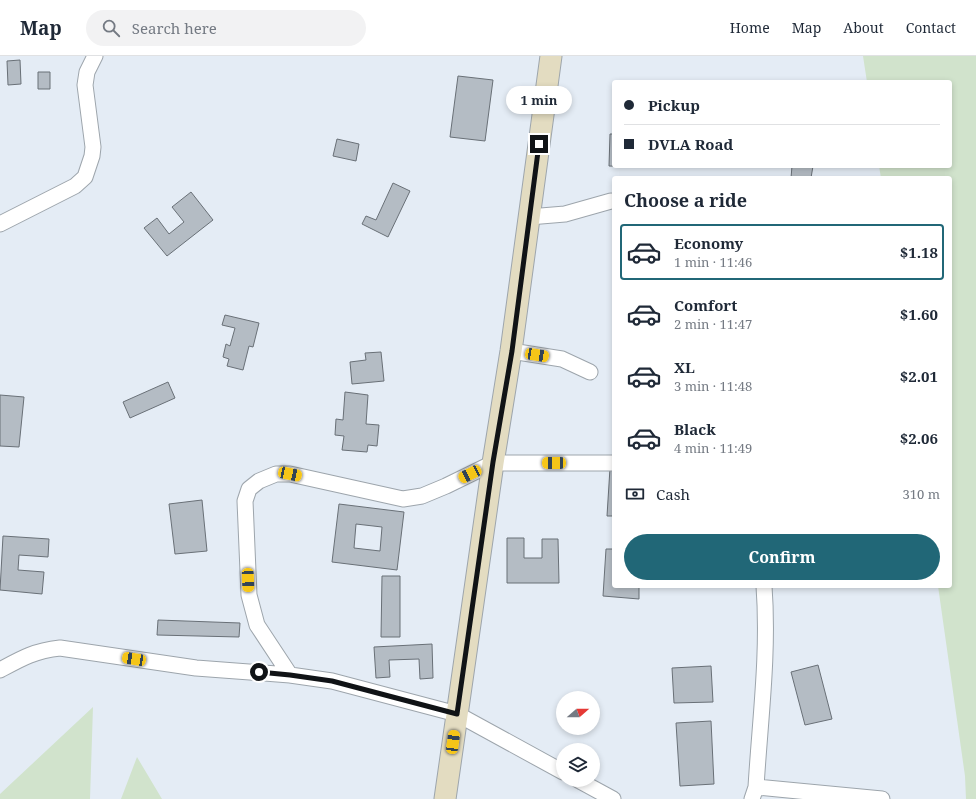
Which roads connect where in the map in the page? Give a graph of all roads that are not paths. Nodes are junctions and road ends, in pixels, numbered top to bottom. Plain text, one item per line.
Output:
1 (95, 56) edge
2 (551, 56) edge
3 (611, 201) dead end
4 (529, 216) junction
5 (0, 224) edge
6 (512, 351) junction
7 (590, 372) dead end
8 (493, 462) junction
9 (612, 464) edge
10 (764, 588) edge
11 (0, 670) edge
12 (290, 675) junction
13 (457, 714) junction
14 (556, 768) edge
15 (591, 787) edge
16 (754, 793) edge
17 (445, 799) edge
18 (613, 799) edge
19 (882, 799) edge

1 - 5 street
2 - 4 street
3 - 4 street
4 - 6 street
6 - 7 street
6 - 8 street
8 - 9 street
8 - 12 street
8 - 13 street
10 - 16 street
11 - 12 street
12 - 13 street
13 - 14 street
13 - 17 street
15 - 18 street
16 - 19 street

